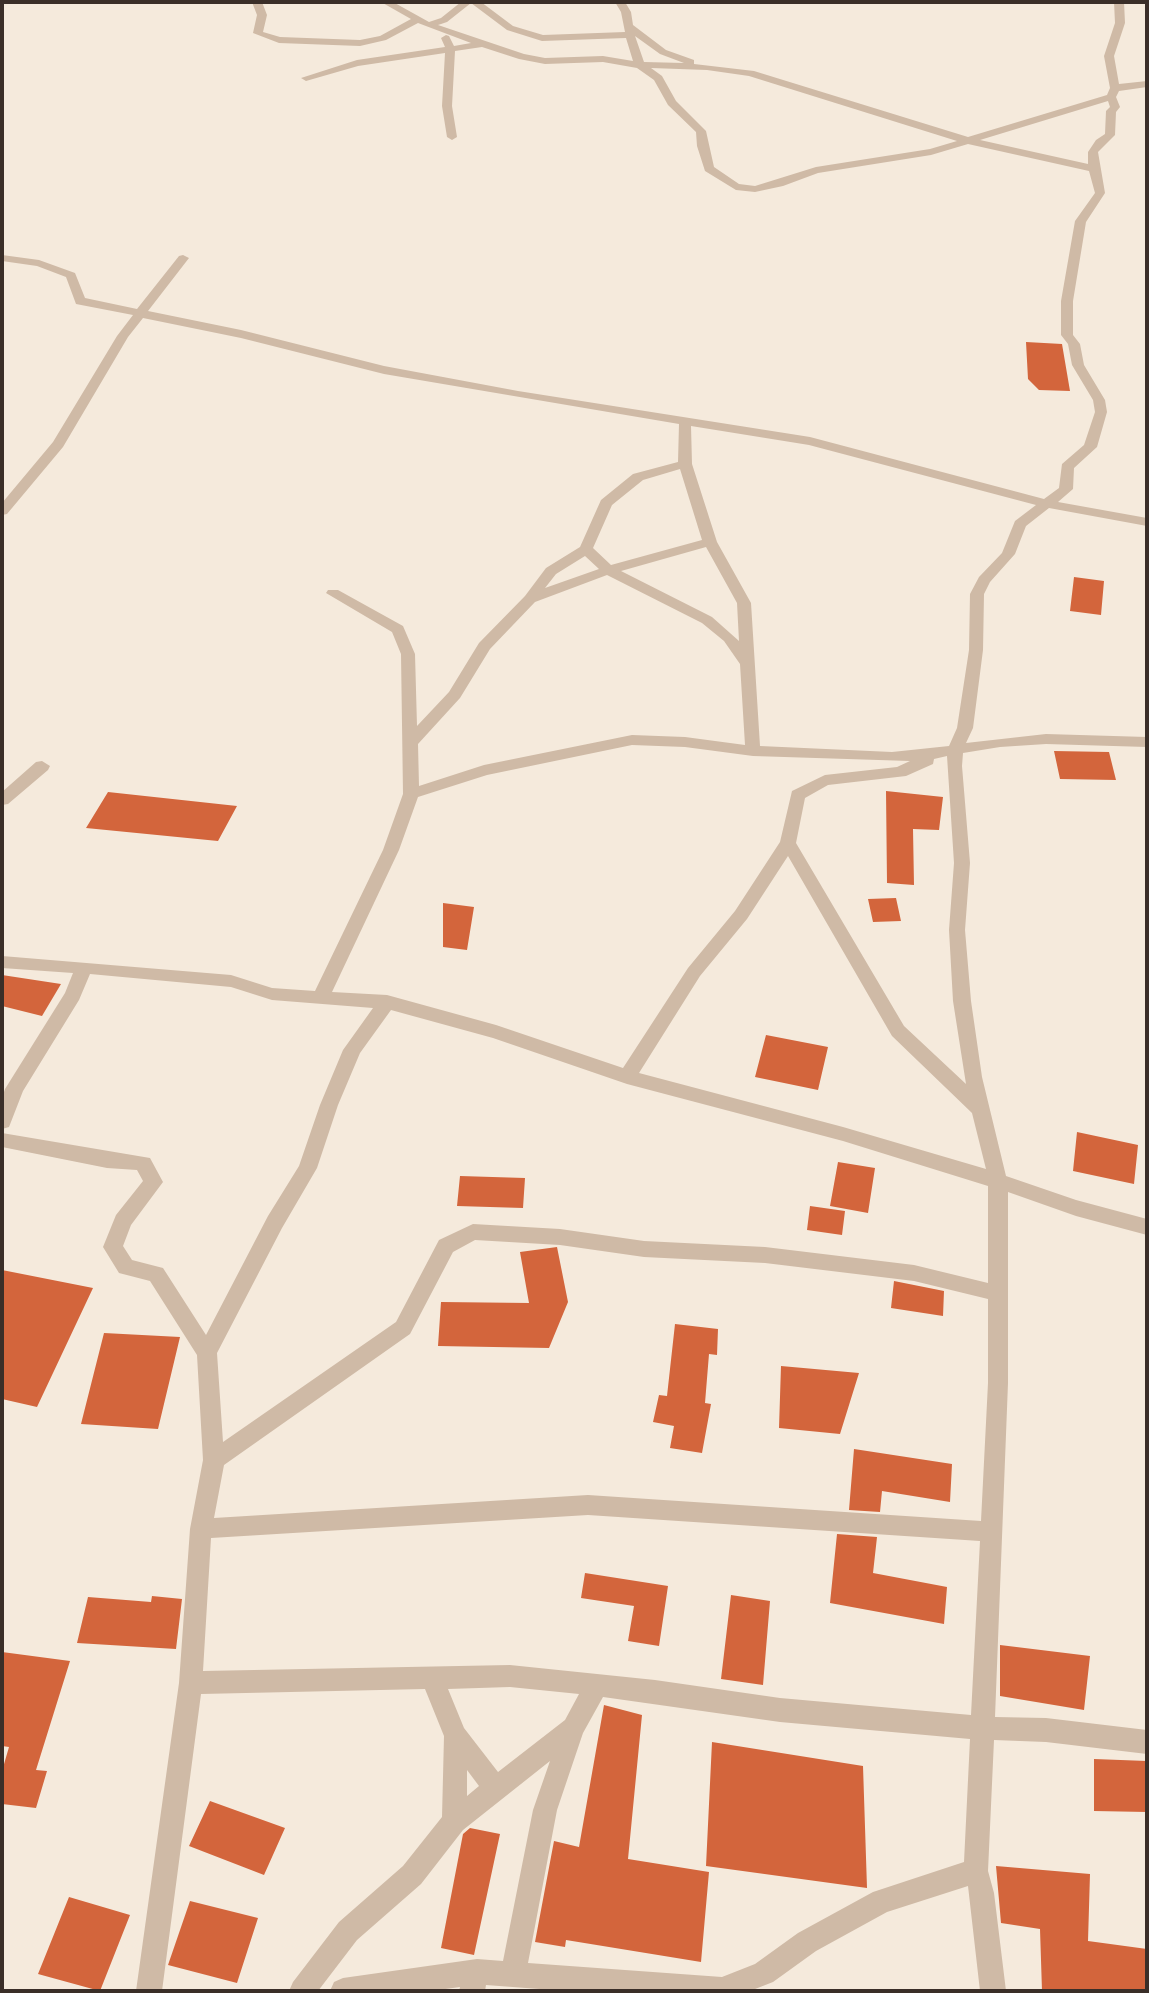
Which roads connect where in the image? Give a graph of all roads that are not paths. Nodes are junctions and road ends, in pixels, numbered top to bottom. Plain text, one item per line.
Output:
1 (257, 2) edge
2 (386, 2) edge
3 (467, 2) edge
4 (475, 2) edge
5 (620, 2) edge
6 (1119, 2) edge
7 (417, 20) junction
8 (444, 26) junction
9 (629, 30) junction
10 (542, 38) junction
11 (481, 44) junction
12 (632, 47) junction
13 (450, 48) junction
14 (603, 59) junction
15 (582, 60) junction
16 (640, 65) junction
17 (707, 67) junction
18 (306, 78) dead end
19 (1147, 84) edge
20 (1113, 92) junction
21 (452, 137) dead end
22 (969, 142) junction
23 (1094, 169) junction
24 (2, 258) edge
25 (183, 258) dead end
26 (142, 313) junction
27 (685, 420) junction
28 (685, 464) junction
29 (1048, 504) junction
30 (2, 511) edge
31 (1147, 522) edge
32 (710, 542) junction
33 (586, 549) junction
34 (608, 570) junction
35 (333, 593) dead end
36 (530, 599) junction
37 (748, 664) junction
38 (1146, 740) edge
39 (408, 745) junction
40 (956, 748) junction
41 (753, 751) junction
42 (42, 766) dead end
43 (411, 794) junction
44 (2, 800) edge
45 (788, 843) junction
46 (2, 962) edge
47 (84, 968) junction
48 (320, 999) junction
49 (387, 1002) junction
50 (627, 1077) junction
51 (981, 1110) junction
52 (2, 1122) edge
53 (2, 1140) edge
54 (998, 1182) junction
55 (1147, 1227) edge
56 (996, 1293) junction
57 (207, 1353) junction
58 (214, 1460) junction
59 (201, 1529) junction
60 (991, 1532) junction
61 (432, 1678) junction
62 (191, 1682) junction
63 (598, 1684) junction
64 (573, 1728) junction
65 (981, 1728) junction
66 (456, 1736) junction
67 (1147, 1742) edge
68 (495, 1788) junction
69 (454, 1821) junction
70 (976, 1871) junction
71 (513, 1974) junction
72 (474, 1982) edge
73 (149, 1991) edge
74 (302, 1991) edge
75 (343, 1991) edge
76 (993, 1991) edge

1 - 7 street
2 - 7 street
3 - 8 street
4 - 10 street
5 - 9 street
6 - 20 street
7 - 8 street
8 - 11 street
8 - 13 street
9 - 10 street
9 - 12 street
9 - 17 street
10 - 15 street
11 - 13 street
11 - 15 street
12 - 14 street
12 - 16 street
13 - 18 street
13 - 21 street
14 - 15 street
14 - 16 street
16 - 17 street
16 - 22 street
17 - 22 street
19 - 20 street
20 - 22 street
20 - 23 street
22 - 23 street
23 - 29 street
24 - 26 street
25 - 26 street
26 - 27 street
26 - 30 street
27 - 28 street
27 - 29 street
28 - 32 street
28 - 33 street
29 - 31 street
29 - 40 street
32 - 34 street
32 - 37 street
33 - 34 street
33 - 36 street
34 - 36 street
34 - 37 street
35 - 39 street
36 - 39 street
37 - 41 street
38 - 40 street
39 - 43 street
40 - 41 street
40 - 45 street
40 - 51 street
41 - 43 street
42 - 44 street
43 - 48 street
45 - 50 street
45 - 51 street
46 - 47 street
47 - 48 street
47 - 52 street
48 - 49 street
49 - 50 street
49 - 57 street
50 - 54 street
51 - 54 street
53 - 57 street
54 - 55 street
54 - 56 street
56 - 58 street
56 - 60 street
57 - 58 street
58 - 59 street
59 - 60 street
59 - 62 street
60 - 65 street
61 - 62 street
61 - 63 street
61 - 66 street
62 - 73 street
63 - 64 street
63 - 65 street
64 - 68 street
64 - 71 street
65 - 67 street
65 - 70 street
66 - 68 street
66 - 69 street
68 - 69 street
69 - 74 street
70 - 71 street
70 - 76 street
71 - 72 street
72 - 75 street

